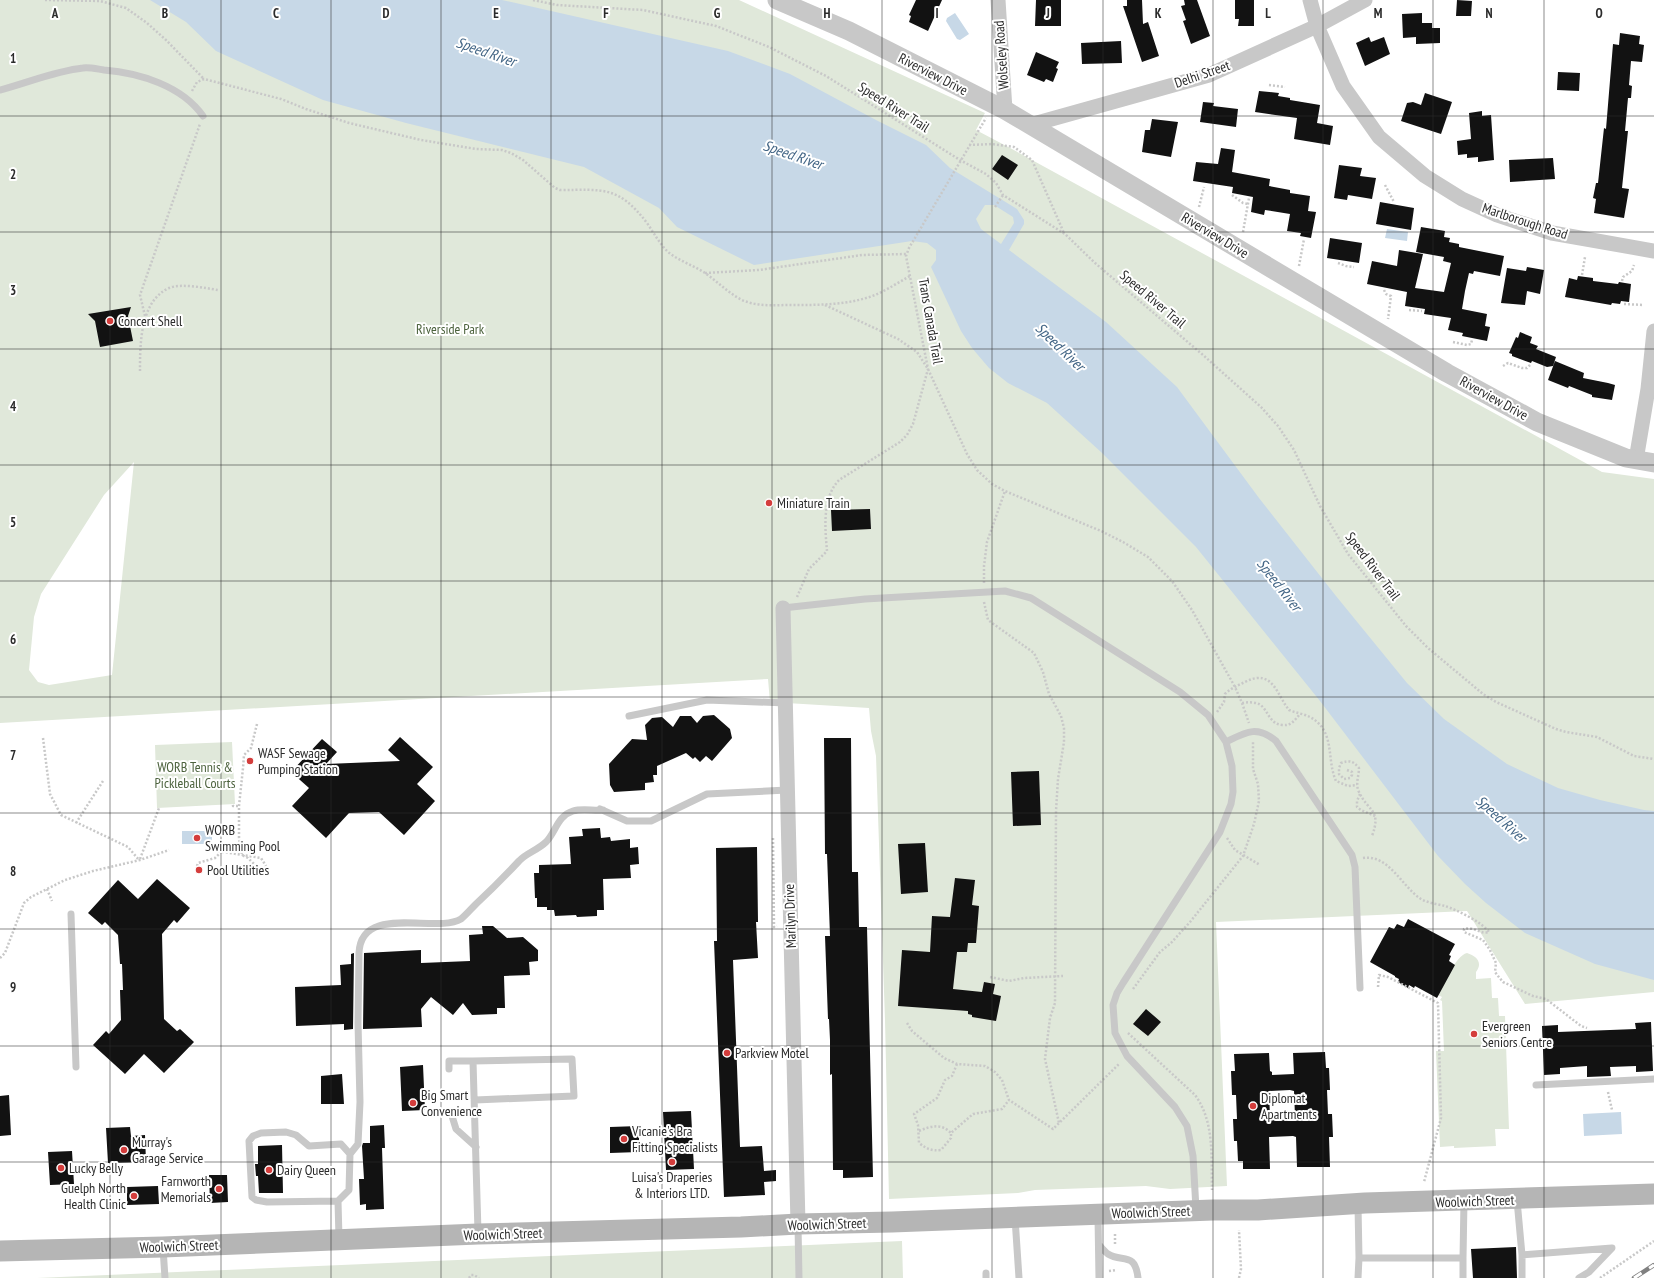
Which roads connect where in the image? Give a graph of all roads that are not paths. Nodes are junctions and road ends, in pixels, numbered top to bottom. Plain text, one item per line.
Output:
1 (777, 0) edge
2 (998, 0) edge
3 (1310, 0) edge
4 (1365, 0) edge
5 (1316, 26) junction
6 (0, 90) edge
7 (1000, 108) junction
8 (203, 116) road end
9 (1030, 125) junction
10 (1654, 251) edge
11 (1654, 330) edge
12 (1645, 462) edge
13 (784, 608) joint
14 (786, 703) junction
15 (629, 716) dead end
16 (1226, 742) junction
17 (787, 790) junction
18 (587, 806) dead end
19 (604, 810) junction
20 (71, 914) dead end
21 (1360, 988) dead end
22 (473, 1061) junction
23 (76, 1067) dead end
24 (450, 1069) dead end
25 (1654, 1079) edge
26 (1536, 1085) dead end
27 (475, 1100) junction
28 (452, 1116) dead end
29 (476, 1147) junction
30 (350, 1154) junction
31 (1654, 1194) edge
32 (1516, 1200) junction
33 (338, 1201) junction
34 (1464, 1201) junction
35 (1358, 1204) junction
36 (1196, 1211) junction
37 (1098, 1214) junction
38 (1015, 1218) junction
39 (798, 1224) junction
40 (478, 1234) junction
41 (339, 1240) junction
42 (1099, 1245) junction
43 (163, 1247) junction
44 (0, 1251) edge
45 (1522, 1255) junction
46 (1359, 1258) junction
47 (1463, 1258) junction
48 (165, 1278) edge
49 (799, 1278) edge
50 (1019, 1278) edge
51 (1099, 1278) edge
52 (1138, 1278) edge
53 (1358, 1278) edge
54 (1463, 1278) edge
55 (1522, 1278) edge
56 (1579, 1278) edge

1 - 7 street, Riverview Drive
2 - 7 street, Wolseley Road
3 - 5 street, Marlborough Road
4 - 5 street, Delhi Street
5 - 9 street, Delhi Street
5 - 10 street, Marlborough Road
6 - 8 lane
7 - 9 street, Riverview Drive
9 - 12 street, Riverview Drive
11 - 12 street
13 - 14 street, Marilyn Drive
13 - 16 lane
14 - 15 lane
14 - 17 street, Marilyn Drive
16 - 21 lane
16 - 36 lane
17 - 19 lane
17 - 39 street, Marilyn Drive
18 - 19 lane
19 - 30 lane
20 - 23 lane
22 - 24 lane
22 - 27 lane
22 - 27 lane
25 - 26 lane
27 - 29 lane
28 - 29 lane
29 - 40 lane
30 - 33 lane
30 - 33 lane
31 - 32 main road, Woolwich Street
32 - 34 main road, Woolwich Street
32 - 45 lane
33 - 41 lane
34 - 35 main road, Woolwich Street
34 - 47 lane
35 - 36 main road, Woolwich Street
35 - 46 lane
36 - 37 main road, Woolwich Street
37 - 38 main road, Woolwich Street
37 - 42 lane
38 - 39 main road, Woolwich Street
38 - 50 lane
39 - 40 main road, Woolwich Street
39 - 49 lane
40 - 41 main road, Woolwich Street
41 - 43 main road, Woolwich Street
42 - 51 lane
42 - 52 lane
43 - 44 main road, Woolwich Street
43 - 48 lane
45 - 55 lane
45 - 56 lane
46 - 47 lane
46 - 53 lane
47 - 54 lane

